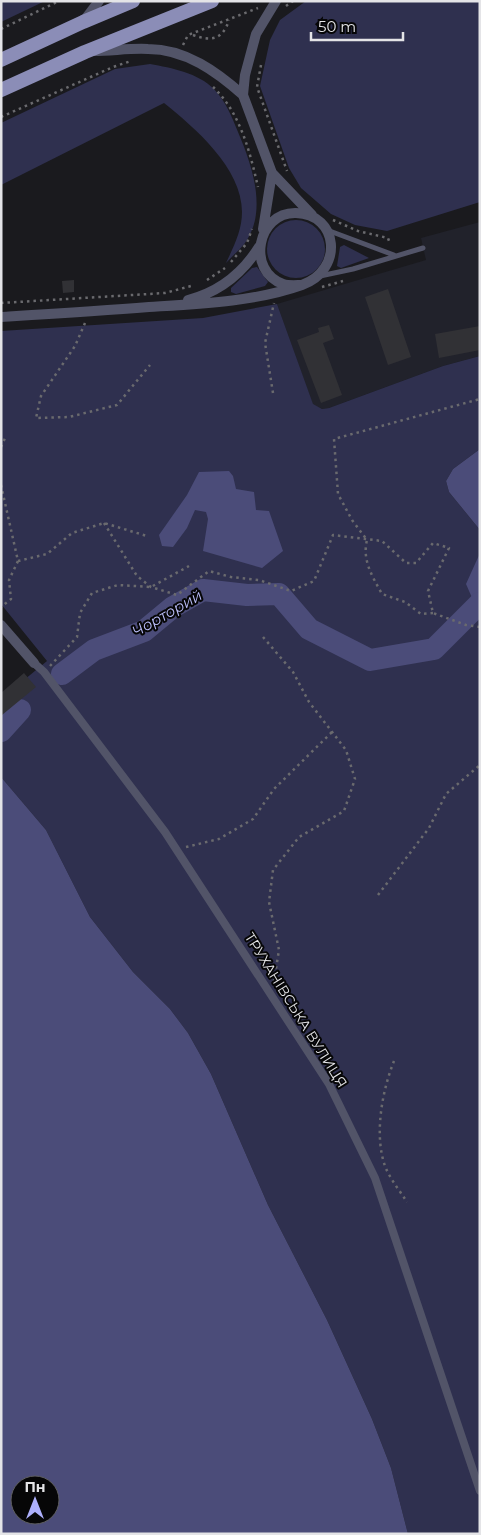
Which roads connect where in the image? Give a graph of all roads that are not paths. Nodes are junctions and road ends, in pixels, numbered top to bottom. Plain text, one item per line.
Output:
1 (100, 1) edge
2 (133, 1) edge
3 (212, 1) edge
4 (276, 1) edge
5 (82, 22) junction
6 (85, 52) junction
7 (1, 60) edge
8 (1, 90) edge
9 (243, 95) junction
10 (272, 174) junction
11 (318, 221) junction
12 (326, 230) junction
13 (261, 236) junction
14 (259, 247) junction
15 (423, 248) dead end
16 (395, 255) junction
17 (320, 276) junction
18 (302, 285) junction
19 (166, 306) junction
20 (1, 318) edge
21 (1, 626) edge
22 (34, 663) joint
23 (480, 1491) edge

1 - 5 street
2 - 5 main road
3 - 6 main road
4 - 9 street
5 - 7 main road
6 - 8 main road
6 - 9 street
9 - 10 street
10 - 11 street
10 - 13 street
11 - 12 street
11 - 13 street
12 - 16 lane
12 - 17 street
13 - 14 street
14 - 18 street
14 - 19 street
15 - 16 lane
16 - 17 lane
17 - 18 street
18 - 19 street
19 - 20 street
21 - 22 street, ТРУХАНІВСЬКА ВУЛИЦЯ
22 - 23 street, ТРУХАНІВСЬКА ВУЛИЦЯ

